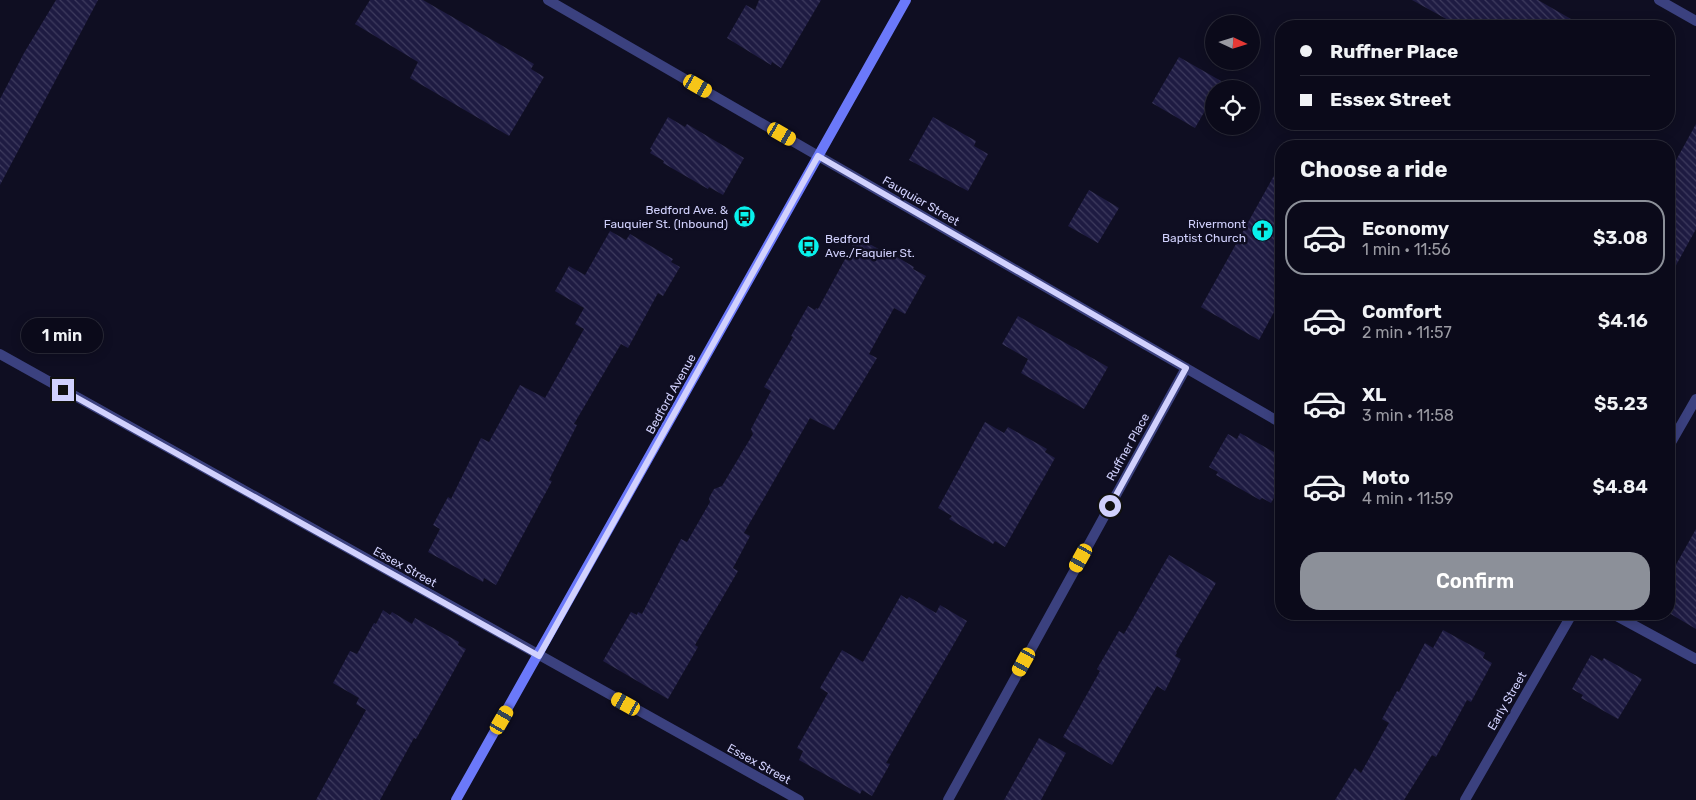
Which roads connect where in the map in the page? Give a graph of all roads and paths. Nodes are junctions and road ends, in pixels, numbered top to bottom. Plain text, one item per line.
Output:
1 (548, 0) edge
2 (906, 0) edge
3 (1659, 0) edge
4 (1696, 20) edge
5 (818, 156) junction
6 (0, 354) edge
7 (1186, 368) junction
8 (1696, 399) edge
9 (1275, 420) edge
10 (1675, 436) edge
11 (1569, 620) edge
12 (1624, 620) edge
13 (539, 656) junction
14 (1696, 659) edge
15 (456, 800) edge
16 (799, 800) edge
17 (948, 800) edge
18 (1465, 800) edge

1 - 5 street, Fauquier Street
2 - 5 street, Bedford Avenue
3 - 4 street
5 - 7 street, Fauquier Street
5 - 13 street, Bedford Avenue
6 - 13 street, Essex Street
7 - 9 street, Fauquier Street
7 - 17 street, Ruffner Place
8 - 10 street
11 - 18 street, Early Street
12 - 14 street
13 - 15 street, Bedford Avenue
13 - 16 street, Essex Street

